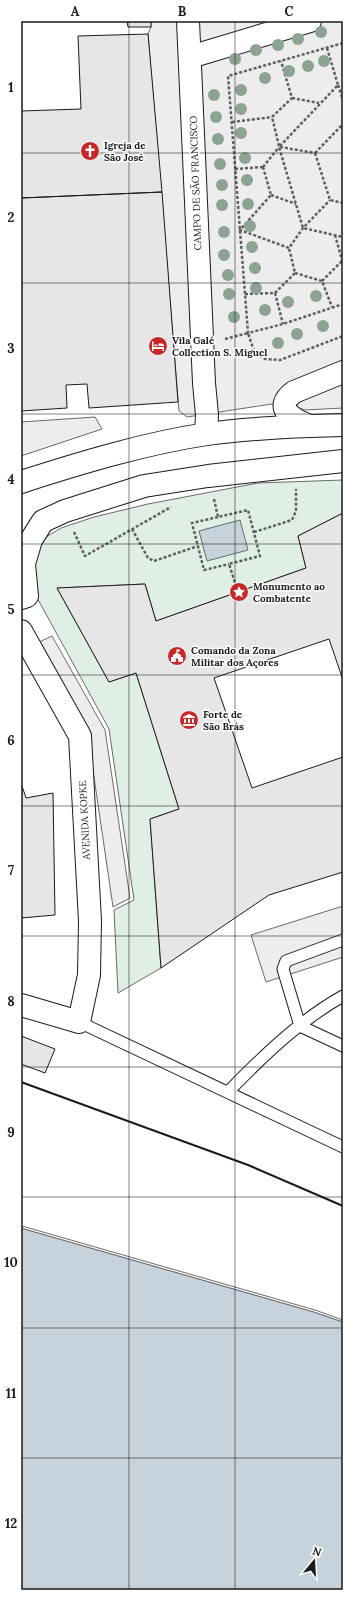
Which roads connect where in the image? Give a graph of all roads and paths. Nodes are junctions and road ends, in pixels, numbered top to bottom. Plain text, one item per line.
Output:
1 (188, 21) edge
2 (310, 21) edge
3 (343, 43) edge
4 (327, 48) junction
5 (190, 57) junction
6 (281, 61) junction
7 (338, 85) junction
8 (343, 86) edge
9 (292, 98) junction
10 (343, 100) edge
11 (320, 104) junction
12 (272, 117) junction
13 (232, 122) junction
14 (343, 124) edge
15 (279, 147) junction
16 (314, 153) junction
17 (263, 168) junction
18 (236, 169) junction
19 (271, 195) junction
20 (330, 200) junction
21 (343, 203) edge
22 (296, 204) junction
23 (303, 228) junction
24 (240, 230) junction
25 (336, 235) junction
26 (343, 237) edge
27 (289, 248) junction
28 (343, 260) edge
29 (295, 273) junction
30 (322, 281) junction
31 (275, 293) junction
32 (245, 294) junction
33 (343, 304) edge
34 (332, 308) junction
35 (283, 324) junction
36 (248, 333) junction
37 (343, 336) edge
38 (343, 372) edge
39 (343, 425) edge
40 (310, 426) junction
41 (206, 434) junction
42 (343, 461) edge
43 (295, 466) junction
44 (208, 476) junction
45 (182, 480) junction
46 (21, 482) edge
47 (218, 517) junction
48 (132, 529) junction
49 (254, 532) junction
50 (198, 546) junction
51 (85, 556) dead end
52 (229, 564) junction
53 (238, 592) dead end
54 (21, 598) edge
55 (21, 631) edge
56 (343, 940) edge
57 (343, 996) edge
58 (21, 1005) edge
59 (79, 1022) junction
60 (300, 1026) junction
61 (343, 1046) edge
62 (228, 1092) junction
63 (343, 1147) edge

1 - 5 street, CAMPO DE SÃO FRANCISCO
2 - 5 street
3 - 4 path
4 - 6 path
4 - 7 path
5 - 41 street, CAMPO DE SÃO FRANCISCO
6 - 9 path
6 - 13 path
7 - 8 path
7 - 10 path
7 - 11 path
9 - 11 path
9 - 12 path
11 - 15 path
12 - 13 path
12 - 15 path
13 - 18 path
14 - 16 path
15 - 16 path
15 - 17 path
15 - 22 path
16 - 20 path
17 - 18 path
17 - 19 path
18 - 24 path
19 - 22 path
19 - 24 path
20 - 21 path
20 - 23 path
22 - 23 path
23 - 25 path
23 - 27 path
24 - 27 path
24 - 32 path
25 - 26 path
25 - 28 path
27 - 29 path
28 - 30 path
29 - 30 path
29 - 31 path
30 - 34 path
31 - 32 path
31 - 35 path
32 - 36 path
33 - 34 path
34 - 35 path
35 - 36 path
36 - 37 path
38 - 40 street
39 - 40 street
40 - 41 street
41 - 46 street
42 - 43 street
43 - 44 street
43 - 49 path
44 - 45 street
44 - 47 path
45 - 48 path
45 - 54 street
47 - 49 path
47 - 50 path
48 - 50 path
48 - 51 path
49 - 52 path
50 - 52 path
52 - 53 path
55 - 59 street, AVENIDA KOPKE
56 - 60 lane
57 - 60 lane
58 - 59 street
59 - 62 lane
60 - 61 lane
60 - 62 lane
62 - 63 lane

